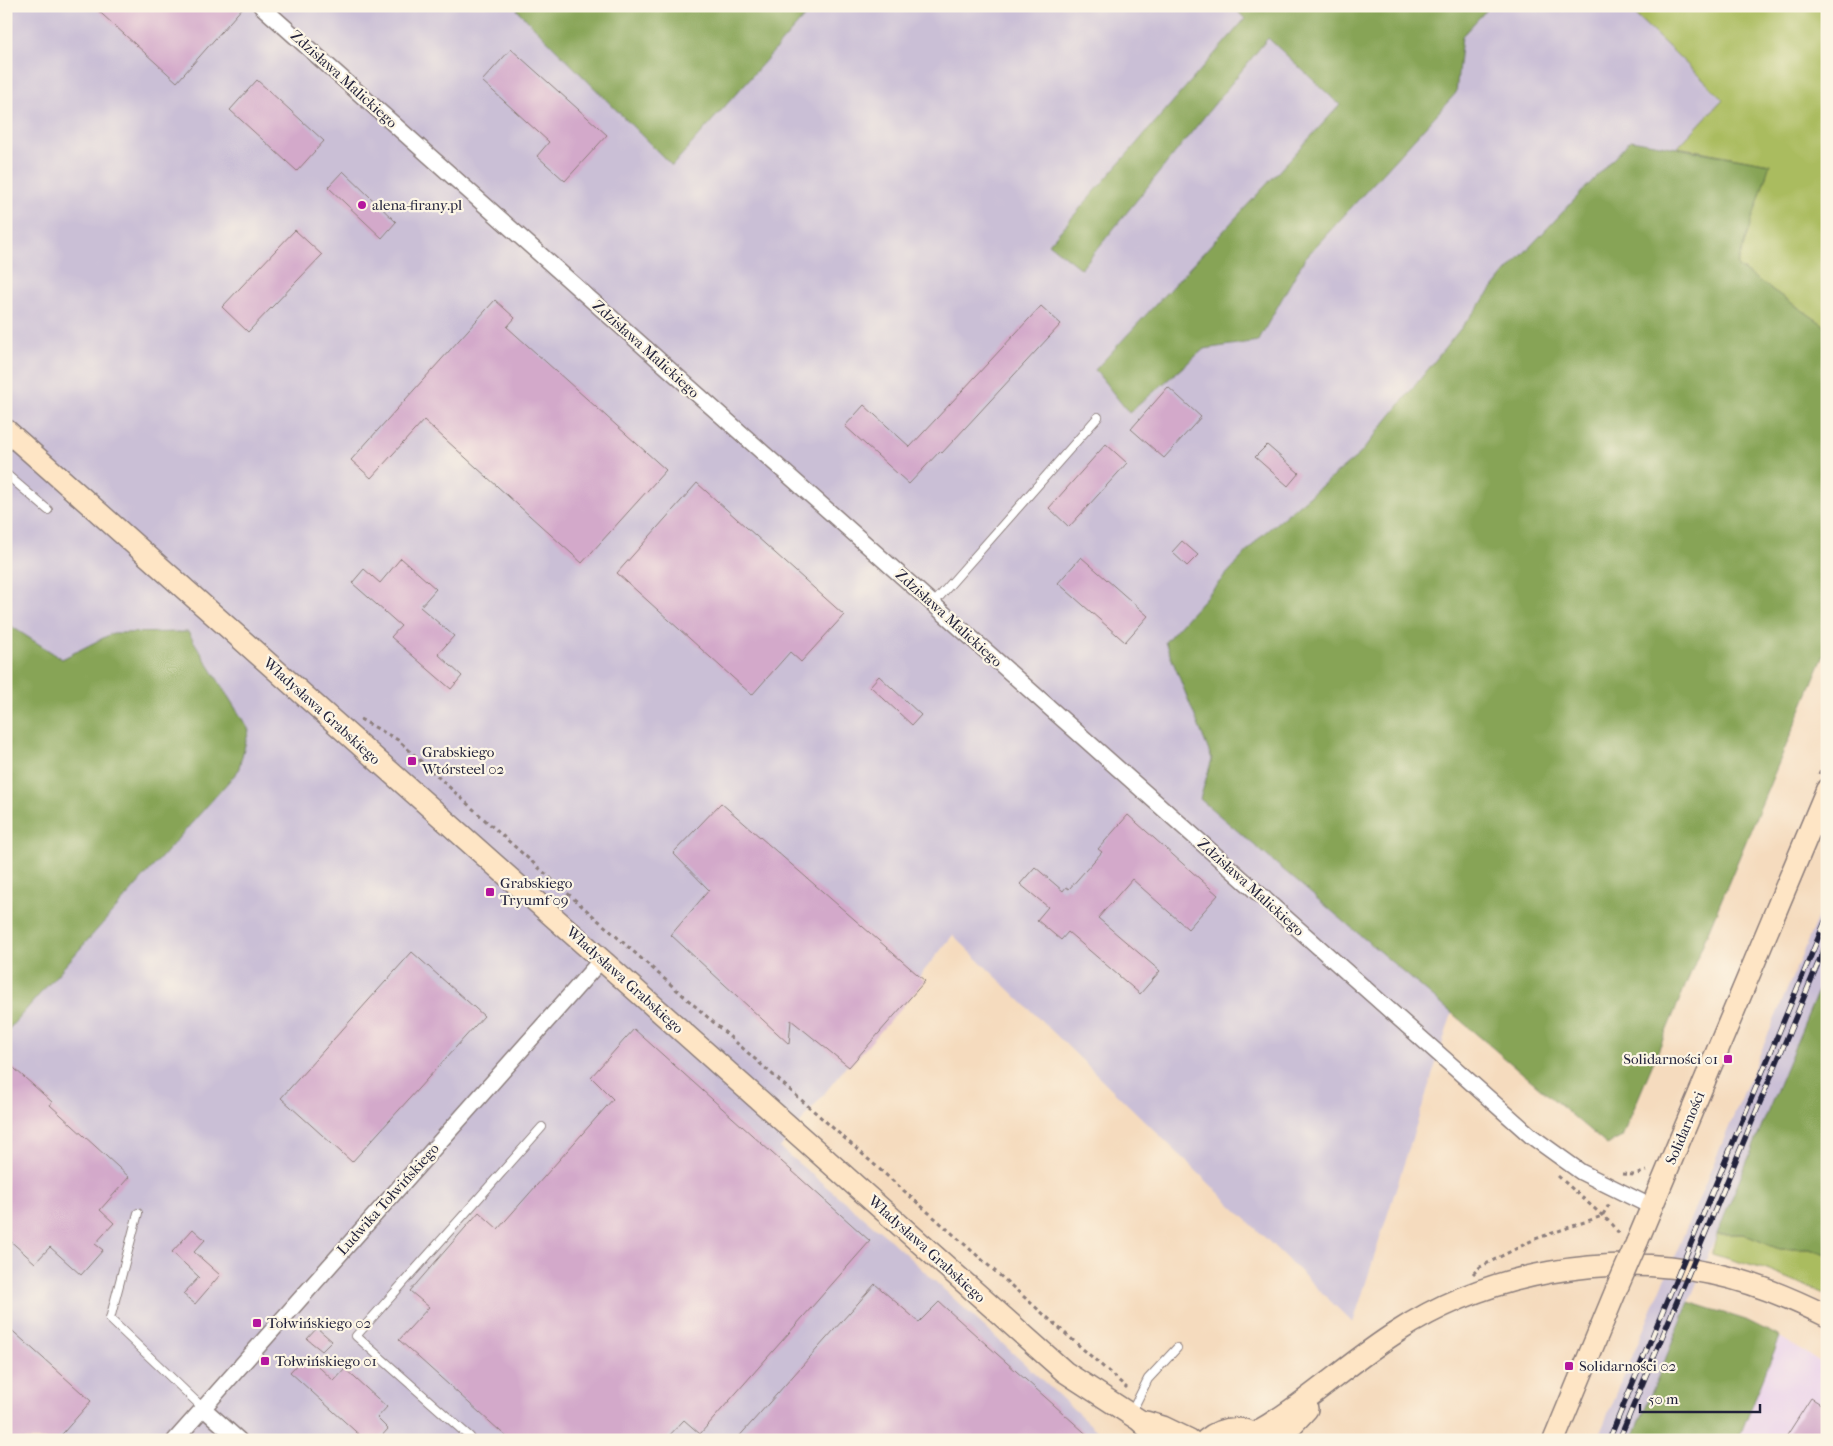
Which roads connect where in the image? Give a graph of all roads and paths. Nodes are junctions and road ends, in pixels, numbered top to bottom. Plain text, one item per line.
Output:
1 (261, 6) edge
2 (1098, 417) dead end
3 (6, 430) edge
4 (6, 474) edge
5 (48, 510) dead end
6 (933, 604) junction
7 (1827, 789) edge
8 (496, 830) dead end
9 (602, 959) junction
10 (542, 1127) dead end
11 (1653, 1166) dead end
12 (1626, 1175) dead end
13 (1652, 1207) junction
14 (138, 1213) dead end
15 (1629, 1240) junction
16 (1470, 1279) dead end
17 (1827, 1316) edge
18 (1177, 1348) dead end
19 (1327, 1386) junction
20 (203, 1408) junction
21 (1136, 1411) junction
22 (1260, 1436) edge
23 (175, 1440) edge
24 (239, 1440) edge
25 (467, 1440) edge
26 (1161, 1440) edge
27 (1190, 1440) edge
28 (1206, 1440) edge
29 (1278, 1440) edge
30 (1554, 1440) edge

1 - 6 street, Zdzisława Malickiego
2 - 6 lane
3 - 9 street, Władysława Grabskiego
4 - 5 lane
6 - 13 street, Zdzisława Malickiego
7 - 13 street, Solidarności
8 - 21 path
9 - 20 street, Ludwika Tołwińskiego
9 - 21 street, Władysława Grabskiego
10 - 25 lane
11 - 12 path
13 - 15 street, Solidarności
14 - 20 lane
15 - 16 path
15 - 30 street, Solidarności, bridge
17 - 19 street
18 - 21 lane
19 - 22 street
19 - 29 street
20 - 23 street, Ludwika Tołwińskiego
20 - 24 street
21 - 26 street, Władysława Grabskiego
21 - 27 street, Władysława Grabskiego
22 - 28 street

